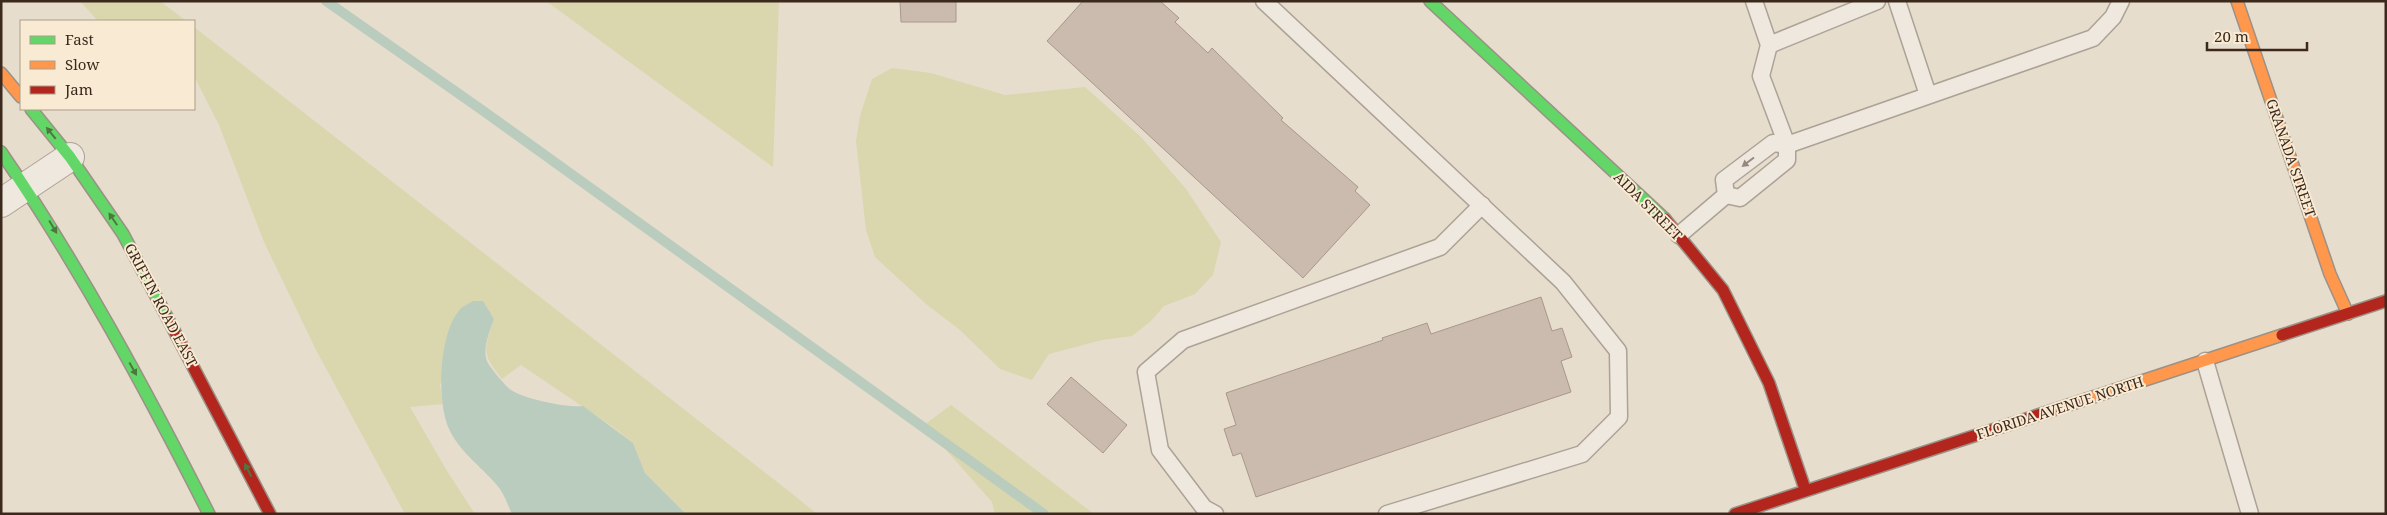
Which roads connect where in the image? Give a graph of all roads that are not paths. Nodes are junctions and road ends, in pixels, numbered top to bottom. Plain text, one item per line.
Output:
1 (1264, 1) edge
2 (1430, 1) edge
3 (1754, 1) edge
4 (1877, 1) edge
5 (1897, 1) edge
6 (2121, 1) edge
7 (2236, 1) edge
8 (1769, 45) junction
9 (1, 73) edge
10 (20, 95) edge
11 (1928, 95) junction
12 (32, 110) edge
13 (1786, 145) junction
14 (1, 152) edge
15 (70, 157) junction
16 (26, 186) junction
17 (1726, 195) junction
18 (1, 203) edge
19 (1482, 205) junction
20 (1679, 235) junction
21 (2386, 302) edge
22 (2348, 314) junction
23 (2205, 361) junction
24 (1805, 489) junction
25 (209, 514) edge
26 (270, 514) edge
27 (1215, 514) edge
28 (1387, 514) edge
29 (1735, 514) edge
30 (2250, 514) edge

1 - 19 lane
2 - 20 street, AIDA STREET
3 - 8 lane
4 - 8 lane
5 - 11 lane
6 - 11 lane
7 - 22 street, GRANADA STREET
8 - 13 lane
9 - 10 street
11 - 13 lane
15 -> 12 street, GRIFFIN ROAD EAST
13 -> 17 lane
13 - 17 lane
14 - 16 street
15 - 16 street
26 -> 15 street, GRIFFIN ROAD EAST
16 - 18 street
16 -> 25 street
17 - 20 lane
19 - 27 lane
19 - 28 lane
20 - 24 street, AIDA STREET
21 - 22 street, FLORIDA AVENUE NORTH
22 - 23 street, FLORIDA AVENUE NORTH
23 - 24 street, FLORIDA AVENUE NORTH
23 - 30 lane
24 - 29 street, FLORIDA AVENUE NORTH

